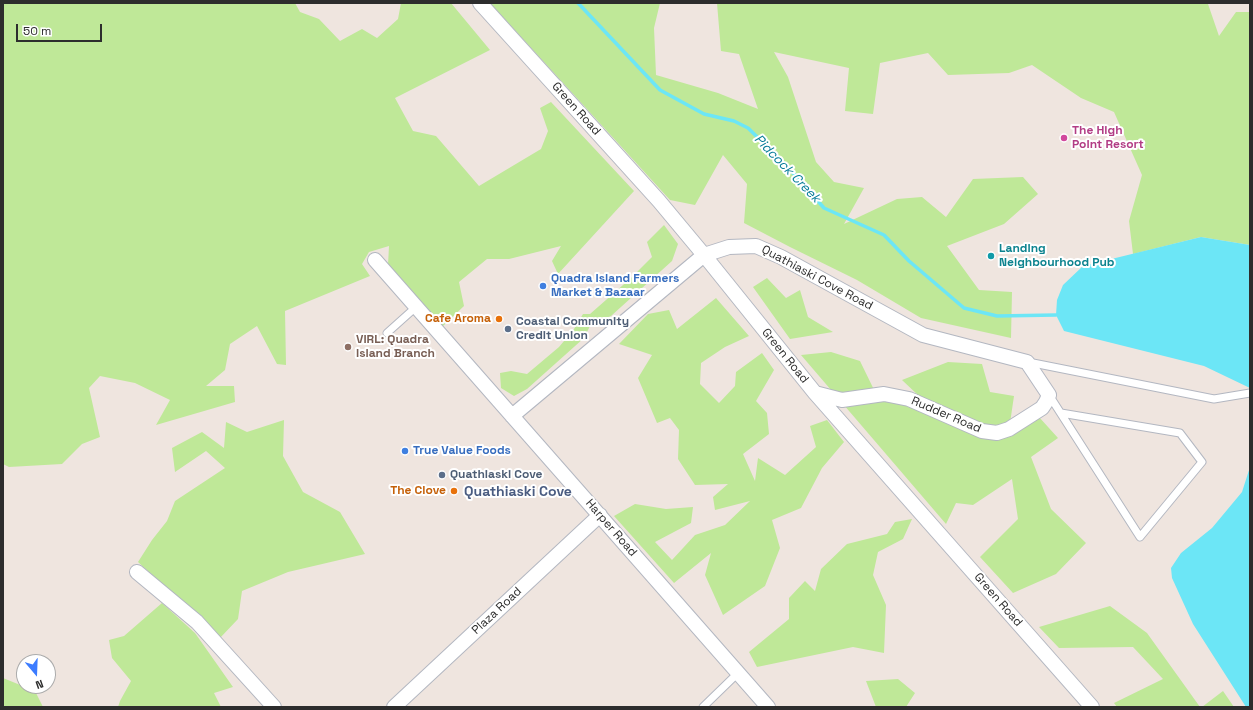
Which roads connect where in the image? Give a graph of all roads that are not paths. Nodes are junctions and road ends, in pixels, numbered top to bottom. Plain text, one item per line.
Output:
1 (480, 3) edge
2 (704, 255) junction
3 (375, 260) dead end
4 (416, 307) junction
5 (387, 333) dead end
6 (1027, 362) junction
7 (815, 393) junction
8 (1250, 393) edge
9 (1049, 395) junction
10 (1060, 413) junction
11 (512, 416) junction
12 (600, 515) junction
13 (137, 572) dead end
14 (738, 672) junction
15 (274, 707) edge
16 (394, 707) edge
17 (703, 707) edge
18 (768, 707) edge
19 (1092, 707) edge

1 - 2 street, Green Road
2 - 6 street, Quathiaski Cove Road
2 - 7 street, Green Road
2 - 11 street, Quathiaski Cove Road
3 - 4 street, Harper Road
4 - 5 lane
4 - 11 street, Harper Road
6 - 8 lane
6 - 9 street
7 - 9 street, Rudder Road
7 - 19 street, Green Road
9 - 10 lane
10 - 10 lane
11 - 12 street, Harper Road
12 - 14 street, Harper Road
12 - 16 street, Plaza Road
13 - 15 street
14 - 17 lane
14 - 18 street, Harper Road

